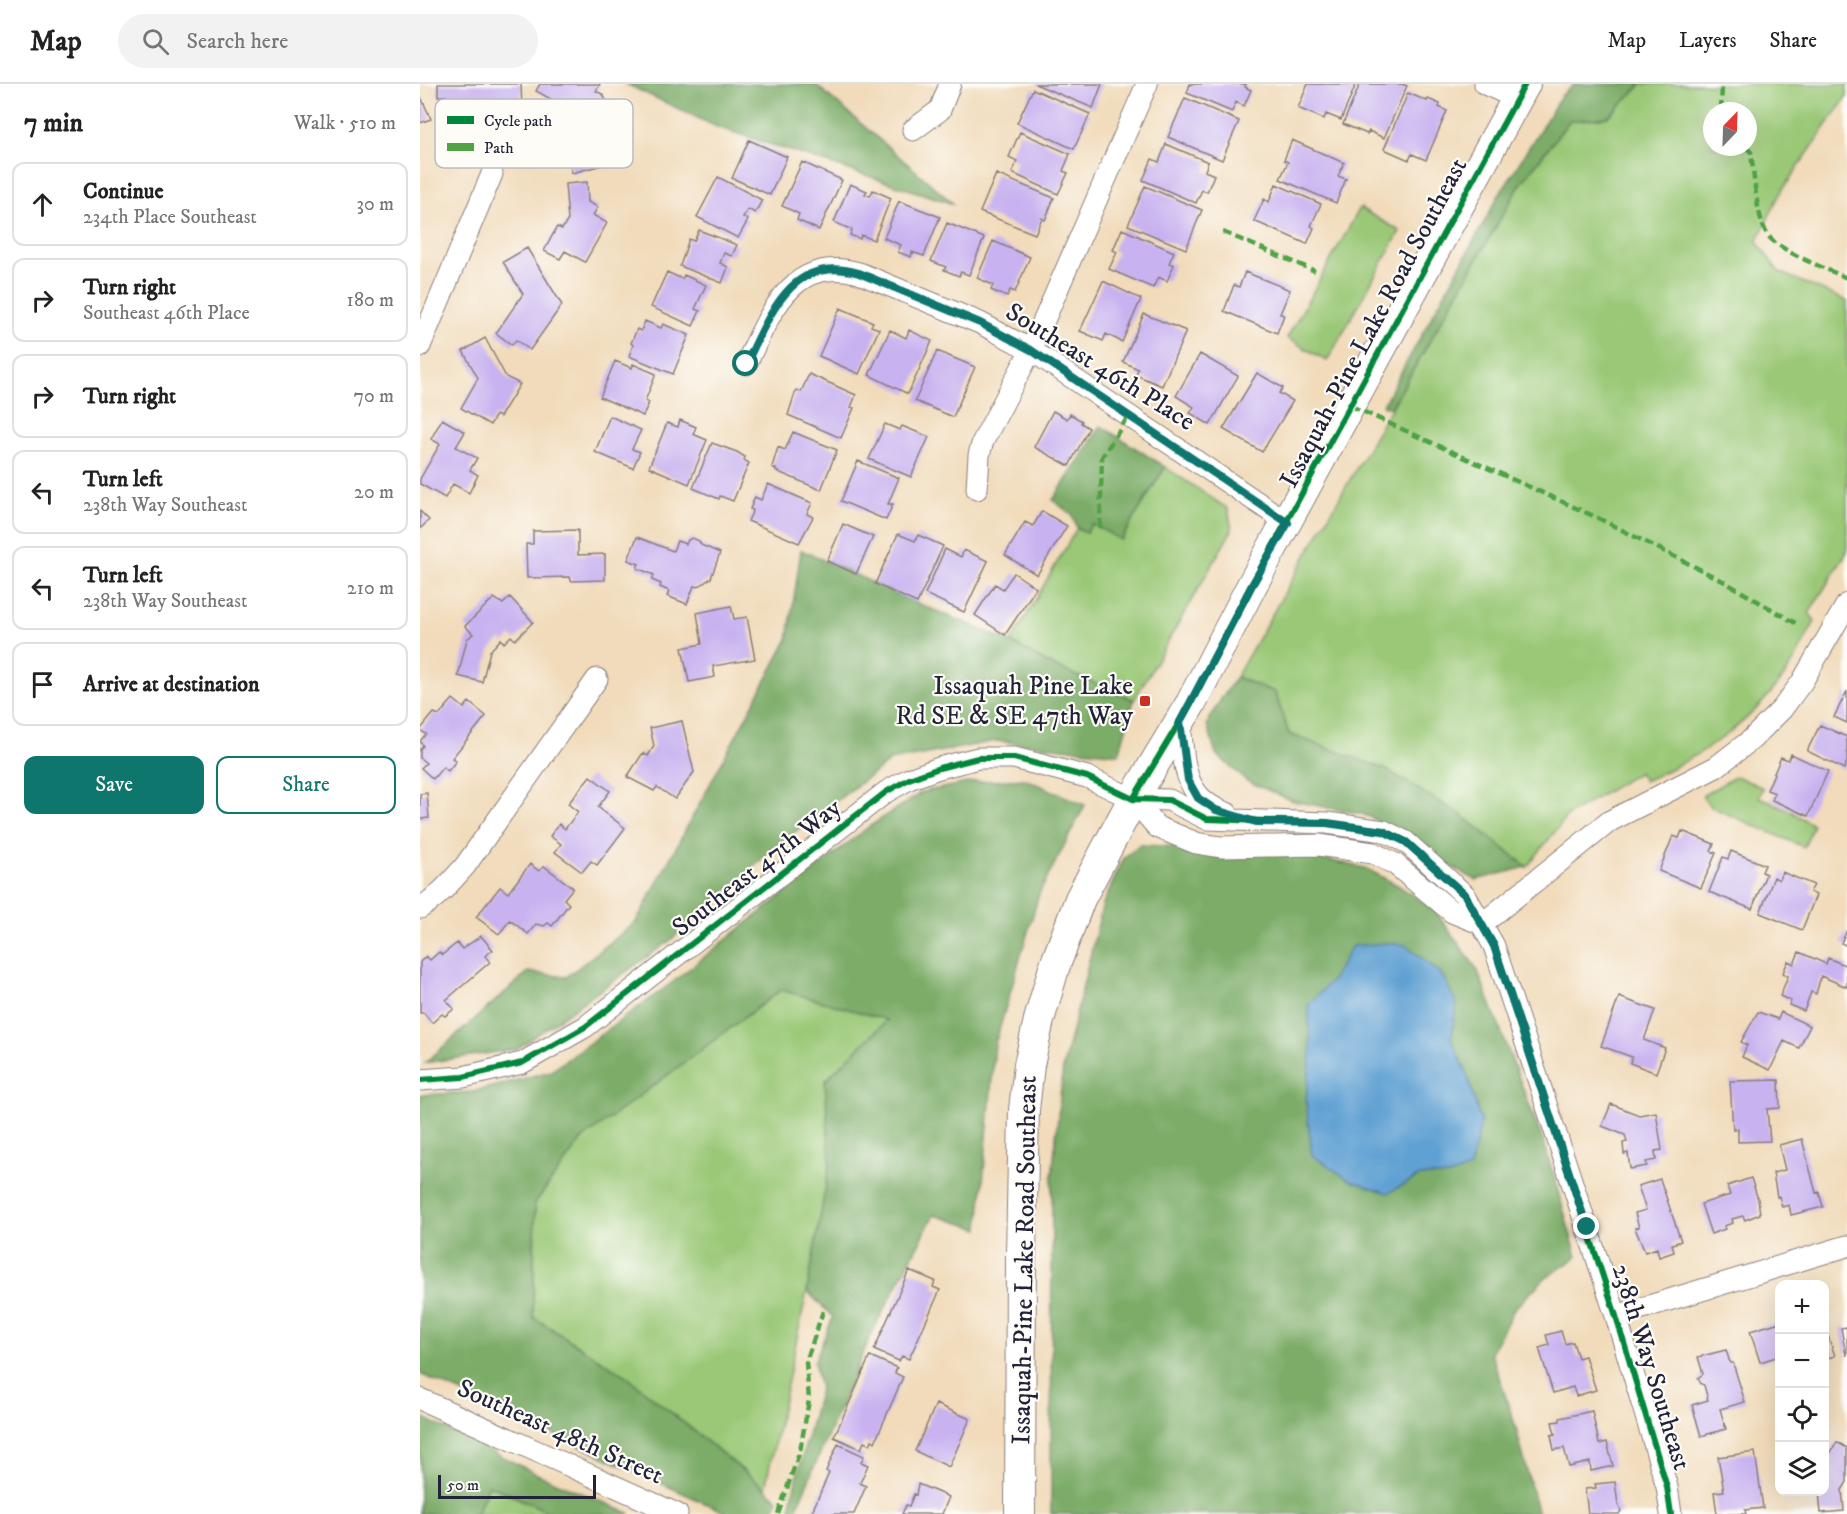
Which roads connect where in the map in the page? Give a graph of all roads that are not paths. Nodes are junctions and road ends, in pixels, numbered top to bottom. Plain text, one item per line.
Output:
1 (950, 84) edge
2 (1147, 84) edge
3 (1485, 84) edge
4 (1522, 91) edge
5 (913, 130) dead end
6 (492, 174) dead end
7 (420, 346) edge
8 (1031, 350) junction
9 (746, 364) dead end
10 (977, 489) dead end
11 (1288, 523) junction
12 (1847, 604) edge
13 (597, 679) dead end
14 (1180, 722) junction
15 (1133, 799) junction
16 (1256, 822) junction
17 (420, 908) edge
18 (1482, 924) junction
19 (420, 1080) edge
20 (1847, 1246) edge
21 (1616, 1316) junction
22 (420, 1399) edge
23 (677, 1514) edge
24 (1020, 1514) edge
25 (1671, 1514) edge

1 - 5 street
2 - 8 street
3 - 4 street
4 - 11 main road, Issaquah-Pine Lake Road Southeast
6 - 7 street
8 - 9 street, Southeast 46th Place
8 - 10 street
8 - 11 street, Southeast 46th Place
11 - 14 main road, Issaquah-Pine Lake Road Southeast
12 - 18 street
13 - 17 street
14 - 15 main road, Issaquah-Pine Lake Road Southeast
14 - 16 street, 238th Way Southeast
15 - 16 street, 238th Way Southeast
15 - 18 street
15 - 19 street, Southeast 47th Way
15 - 24 main road, Issaquah-Pine Lake Road Southeast
16 - 18 street, 238th Way Southeast
18 - 21 street, 238th Way Southeast
20 - 21 street
21 - 25 street, 238th Way Southeast
22 - 23 street, Southeast 48th Street

